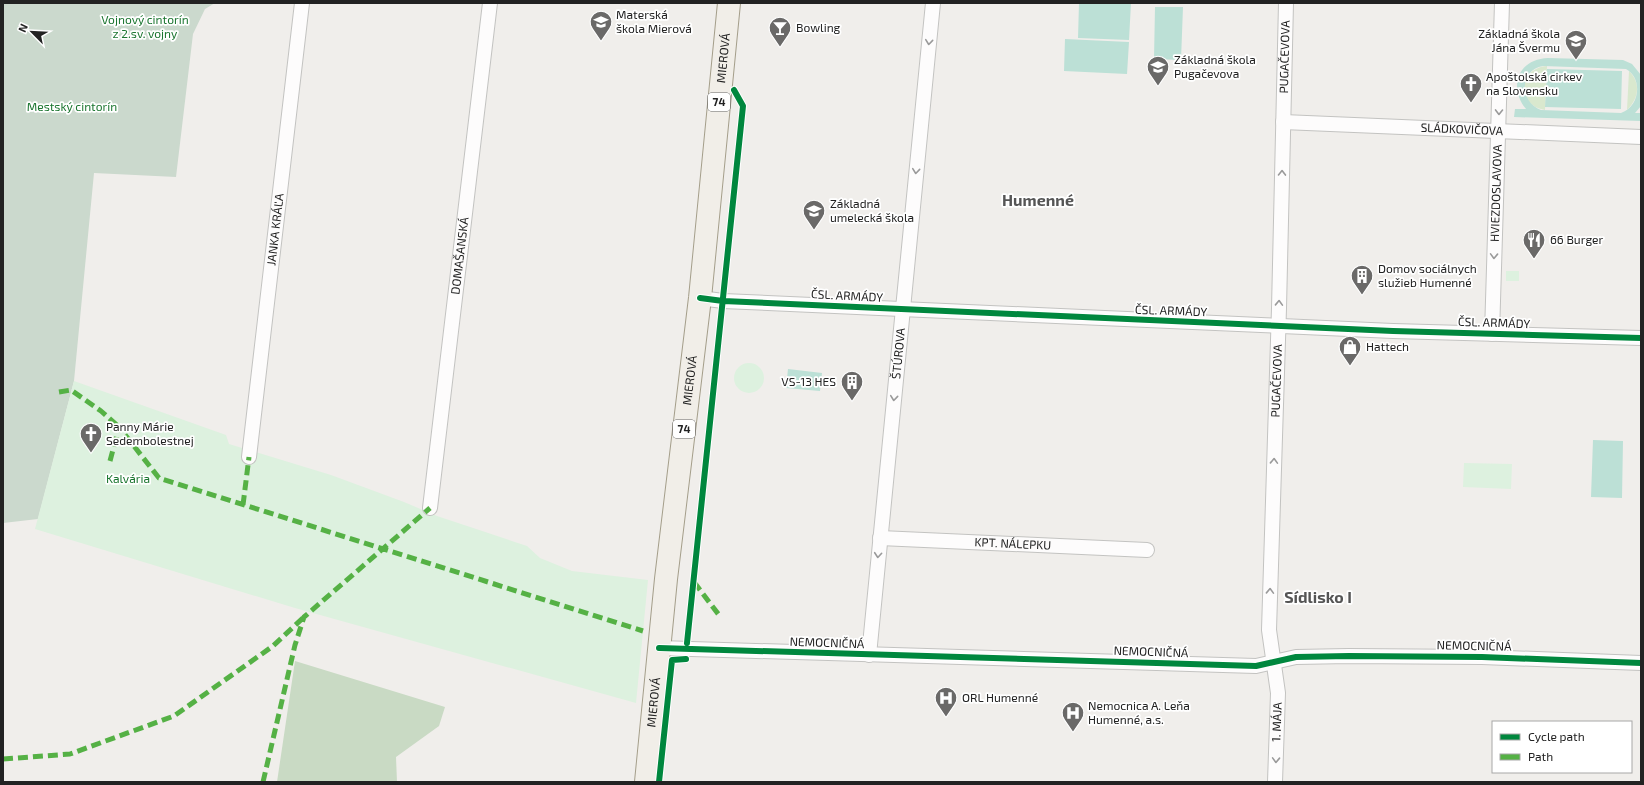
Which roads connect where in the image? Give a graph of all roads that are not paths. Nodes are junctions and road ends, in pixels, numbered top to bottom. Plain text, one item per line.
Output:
1 (302, 3) edge
2 (490, 3) edge
3 (729, 3) edge
4 (933, 3) edge
5 (1286, 3) edge
6 (1502, 3) edge
7 (1283, 122) junction
8 (1499, 130) junction
9 (1641, 137) edge
10 (700, 298) junction
11 (902, 310) junction
12 (1278, 326) junction
13 (1492, 334) junction
14 (1641, 338) edge
15 (249, 457) dead end
16 (430, 508) dead end
17 (880, 538) junction
18 (1147, 550) dead end
19 (659, 648) junction
20 (869, 655) junction
21 (1273, 663) junction
22 (1641, 663) edge
23 (646, 782) edge
24 (1275, 782) edge

1 - 15 street, JANKA KRÁĽA
2 - 16 street, DOMAŠANSKÁ
3 - 10 main road, MIEROVÁ / 74
4 -> 11 street, ŠTÚROVA
5 - 7 street, PUGAČEVOVA
6 -> 8 street, HVIEZDOSLAVOVA
7 - 8 street, SLÁDKOVIČOVA
12 -> 7 street, PUGAČEVOVA
8 - 9 street, SLÁDKOVIČOVA
8 -> 13 street, HVIEZDOSLAVOVA
10 - 11 street, ČSL. ARMÁDY
10 - 19 main road, MIEROVÁ / 74
11 - 12 street, ČSL. ARMÁDY
11 -> 17 street, ŠTÚROVA
12 - 13 street, ČSL. ARMÁDY
21 -> 12 street, PUGAČEVOVA
13 - 14 street, ČSL. ARMÁDY
17 - 18 street, KPT. NÁLEPKU
17 -> 20 street, ŠTÚROVA
19 - 20 street, NEMOCNIČNÁ
19 - 23 main road, MIEROVÁ / 74
20 - 21 street, NEMOCNIČNÁ
21 - 22 street, NEMOCNIČNÁ
21 -> 24 street, 1. MÁJA

